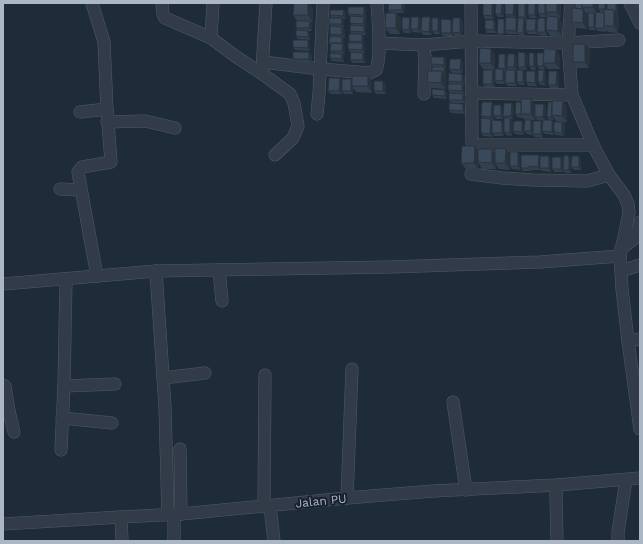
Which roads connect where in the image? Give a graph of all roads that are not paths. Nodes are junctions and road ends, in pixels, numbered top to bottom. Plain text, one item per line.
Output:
1 (92, 3) edge
2 (162, 3) edge
3 (213, 3) edge
4 (266, 3) edge
5 (323, 3) edge
6 (377, 3) edge
7 (472, 3) edge
8 (570, 3) edge
9 (212, 38) junction
10 (620, 40) dead end
11 (472, 41) junction
12 (379, 43) junction
13 (568, 43) junction
14 (423, 45) junction
15 (262, 68) junction
16 (320, 69) junction
17 (472, 93) junction
18 (424, 94) dead end
19 (572, 95) junction
20 (106, 109) junction
21 (80, 112) dead end
22 (317, 114) dead end
23 (107, 122) junction
24 (175, 128) dead end
25 (593, 145) junction
26 (275, 155) dead end
27 (471, 174) dead end
28 (609, 175) junction
29 (60, 189) dead end
30 (81, 190) junction
31 (640, 222) edge
32 (621, 252) junction
33 (640, 265) edge
34 (219, 270) junction
35 (156, 271) junction
36 (621, 271) junction
37 (97, 276) junction
38 (66, 279) junction
39 (3, 284) edge
40 (222, 302) dead end
41 (640, 339) edge
42 (628, 341) junction
43 (352, 369) dead end
44 (205, 373) dead end
45 (265, 375) dead end
46 (163, 378) junction
47 (115, 384) dead end
48 (3, 385) edge
49 (64, 386) junction
50 (453, 402) dead end
51 (6, 412) edge
52 (62, 418) junction
53 (112, 422) dead end
54 (640, 429) edge
55 (14, 432) dead end
56 (180, 449) dead end
57 (61, 450) dead end
58 (640, 478) edge
59 (626, 480) junction
60 (557, 485) junction
61 (466, 490) junction
62 (348, 498) junction
63 (267, 506) junction
64 (174, 515) junction
65 (120, 517) junction
66 (3, 524) edge
67 (122, 541) edge
68 (174, 541) edge
69 (274, 541) edge
70 (557, 541) edge
71 (618, 541) edge

1 - 20 street
2 - 9 street
3 - 9 street
4 - 15 street
5 - 16 street
6 - 12 street
7 - 11 street
8 - 13 street
9 - 15 street
10 - 13 street
11 - 13 street
11 - 14 street
11 - 17 street
12 - 14 street
12 - 16 street
13 - 19 street
14 - 18 street
15 - 16 street
15 - 26 street
16 - 22 street
17 - 19 street
17 - 25 street
19 - 25 street
20 - 21 street
20 - 23 street
23 - 24 street
23 - 30 street
25 - 28 street
27 - 28 street
28 - 32 street
29 - 30 street
30 - 37 street
31 - 32 street
32 - 34 street
32 - 36 street
33 - 36 street
34 - 35 street
34 - 40 street
35 - 37 street
35 - 46 street
36 - 42 street
37 - 38 street
38 - 39 street
38 - 49 street
41 - 42 street
42 - 54 street
43 - 62 street
44 - 46 street
45 - 63 street
46 - 64 street
47 - 49 street
48 - 51 street
49 - 52 street
50 - 61 street
51 - 55 street
52 - 53 street
52 - 57 street
56 - 64 street
58 - 59 street, Jalan PU
59 - 60 street, Jalan PU
59 - 71 street
60 - 61 street, Jalan PU
60 - 70 street
61 - 62 street, Jalan PU
62 - 63 street, Jalan PU
63 - 64 street, Jalan PU
63 - 69 street
64 - 65 street, Jalan PU
64 - 68 street
65 - 66 street, Jalan PU
65 - 67 street

